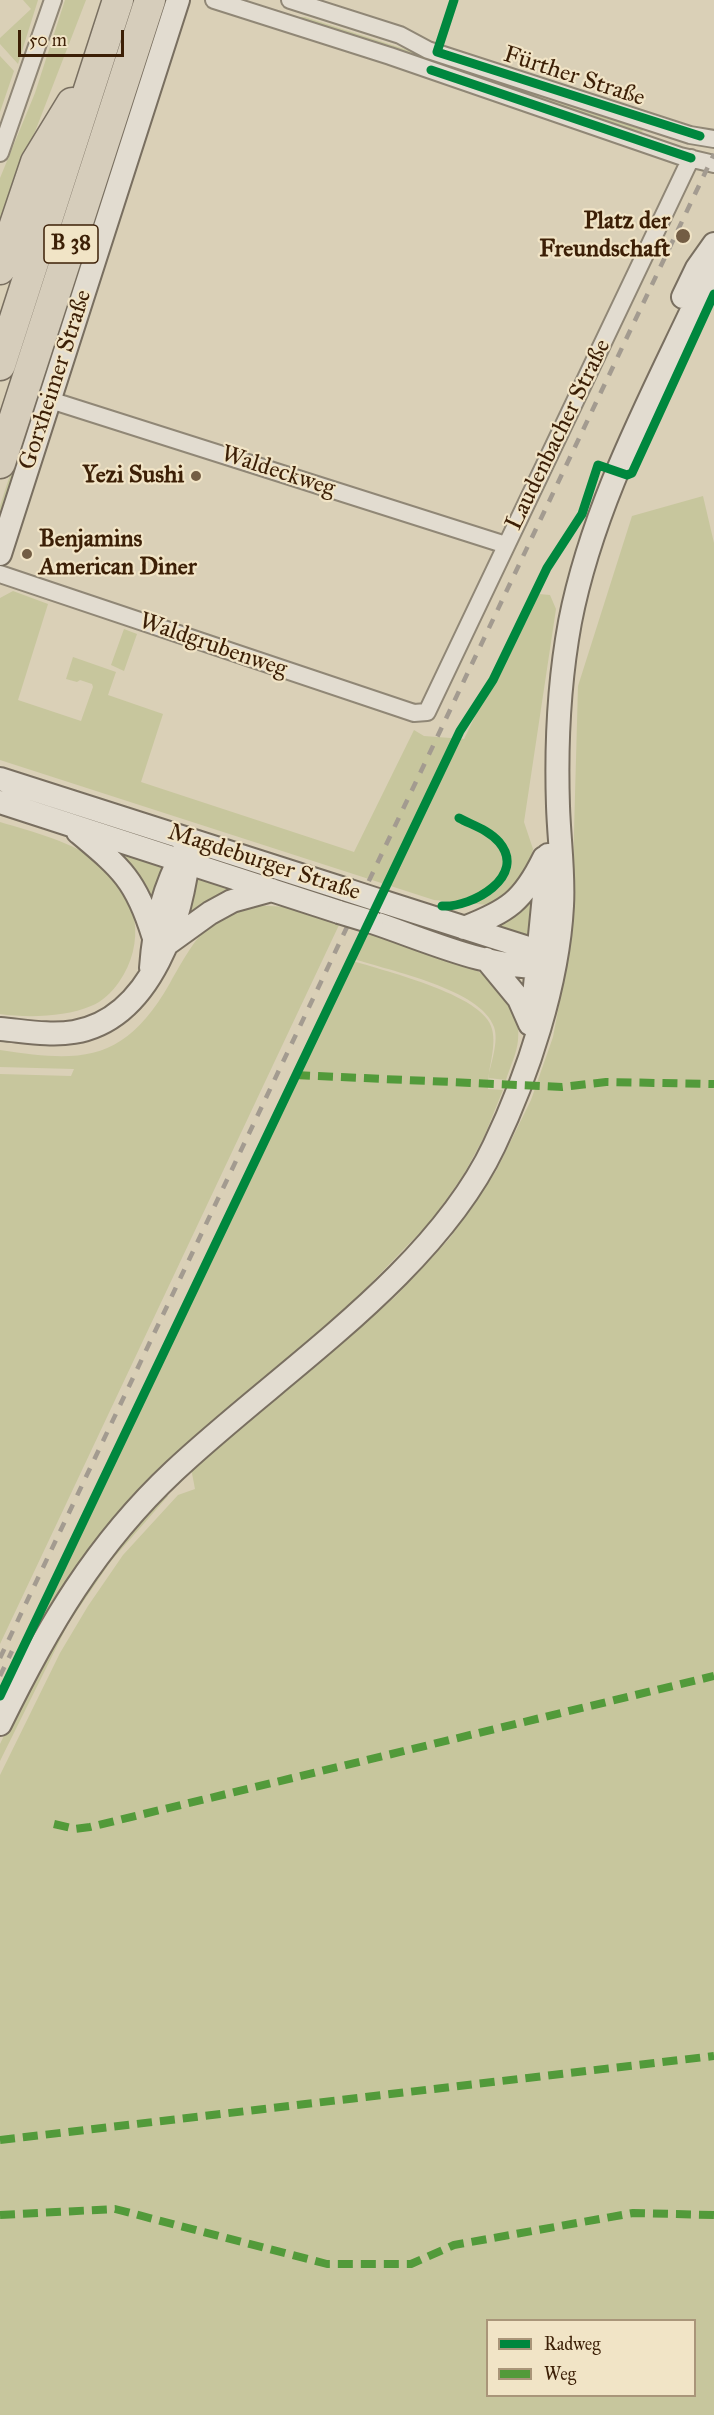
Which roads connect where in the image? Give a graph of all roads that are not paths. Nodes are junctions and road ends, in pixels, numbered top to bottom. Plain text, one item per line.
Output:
1 (53, 0) edge
2 (118, 0) edge
3 (214, 0) edge
4 (294, 1) edge
5 (174, 2) edge
6 (98, 62) junction
7 (714, 139) edge
8 (0, 153) edge
9 (691, 158) junction
10 (714, 164) edge
11 (714, 244) edge
12 (0, 269) edge
13 (714, 273) edge
14 (0, 365) edge
15 (50, 400) junction
16 (0, 463) edge
17 (600, 511) junction
18 (506, 545) junction
19 (0, 554) edge
20 (0, 574) edge
21 (427, 712) joint
22 (0, 779) edge
23 (558, 801) junction
24 (0, 802) edge
25 (70, 825) junction
26 (190, 839) junction
27 (549, 849) junction
28 (183, 862) junction
29 (272, 890) junction
30 (464, 928) junction
31 (160, 939) junction
32 (486, 959) junction
33 (543, 964) junction
34 (0, 1029) edge
35 (532, 1033) junction
36 (0, 1724) edge

1 - 8 street
2 - 6 highway, B 38
3 - 9 street, Fürther Straße
4 - 7 street, Fürther Straße
5 - 15 main road, Gorxheimer Straße
5 - 16 highway, B 38
6 - 12 highway
6 - 14 highway, B 38
9 - 10 street, Fürther Straße
9 - 18 street, Laudenbacher Straße
11 - 17 main road
13 - 17 main road
15 - 18 street, Waldeckweg
15 - 19 main road, Gorxheimer Straße
17 - 23 main road
18 - 21 street, Laudenbacher Straße
20 - 21 street, Waldgrubenweg
22 - 26 main road, Magdeburger Straße
23 - 27 main road
23 - 33 main road
24 - 25 main road, Magdeburger Straße
25 - 28 main road, Magdeburger Straße
25 - 31 main road
26 - 28 main road
26 - 30 main road, Magdeburger Straße, bridge
27 - 30 main road
27 - 33 main road
28 - 29 main road, Magdeburger Straße
28 - 31 main road
29 - 31 main road
29 - 32 main road, Magdeburger Straße, bridge
30 - 33 main road, Magdeburger Straße
31 - 34 main road
32 - 33 main road, Magdeburger Straße
32 - 35 main road
33 - 35 main road
35 - 36 main road

